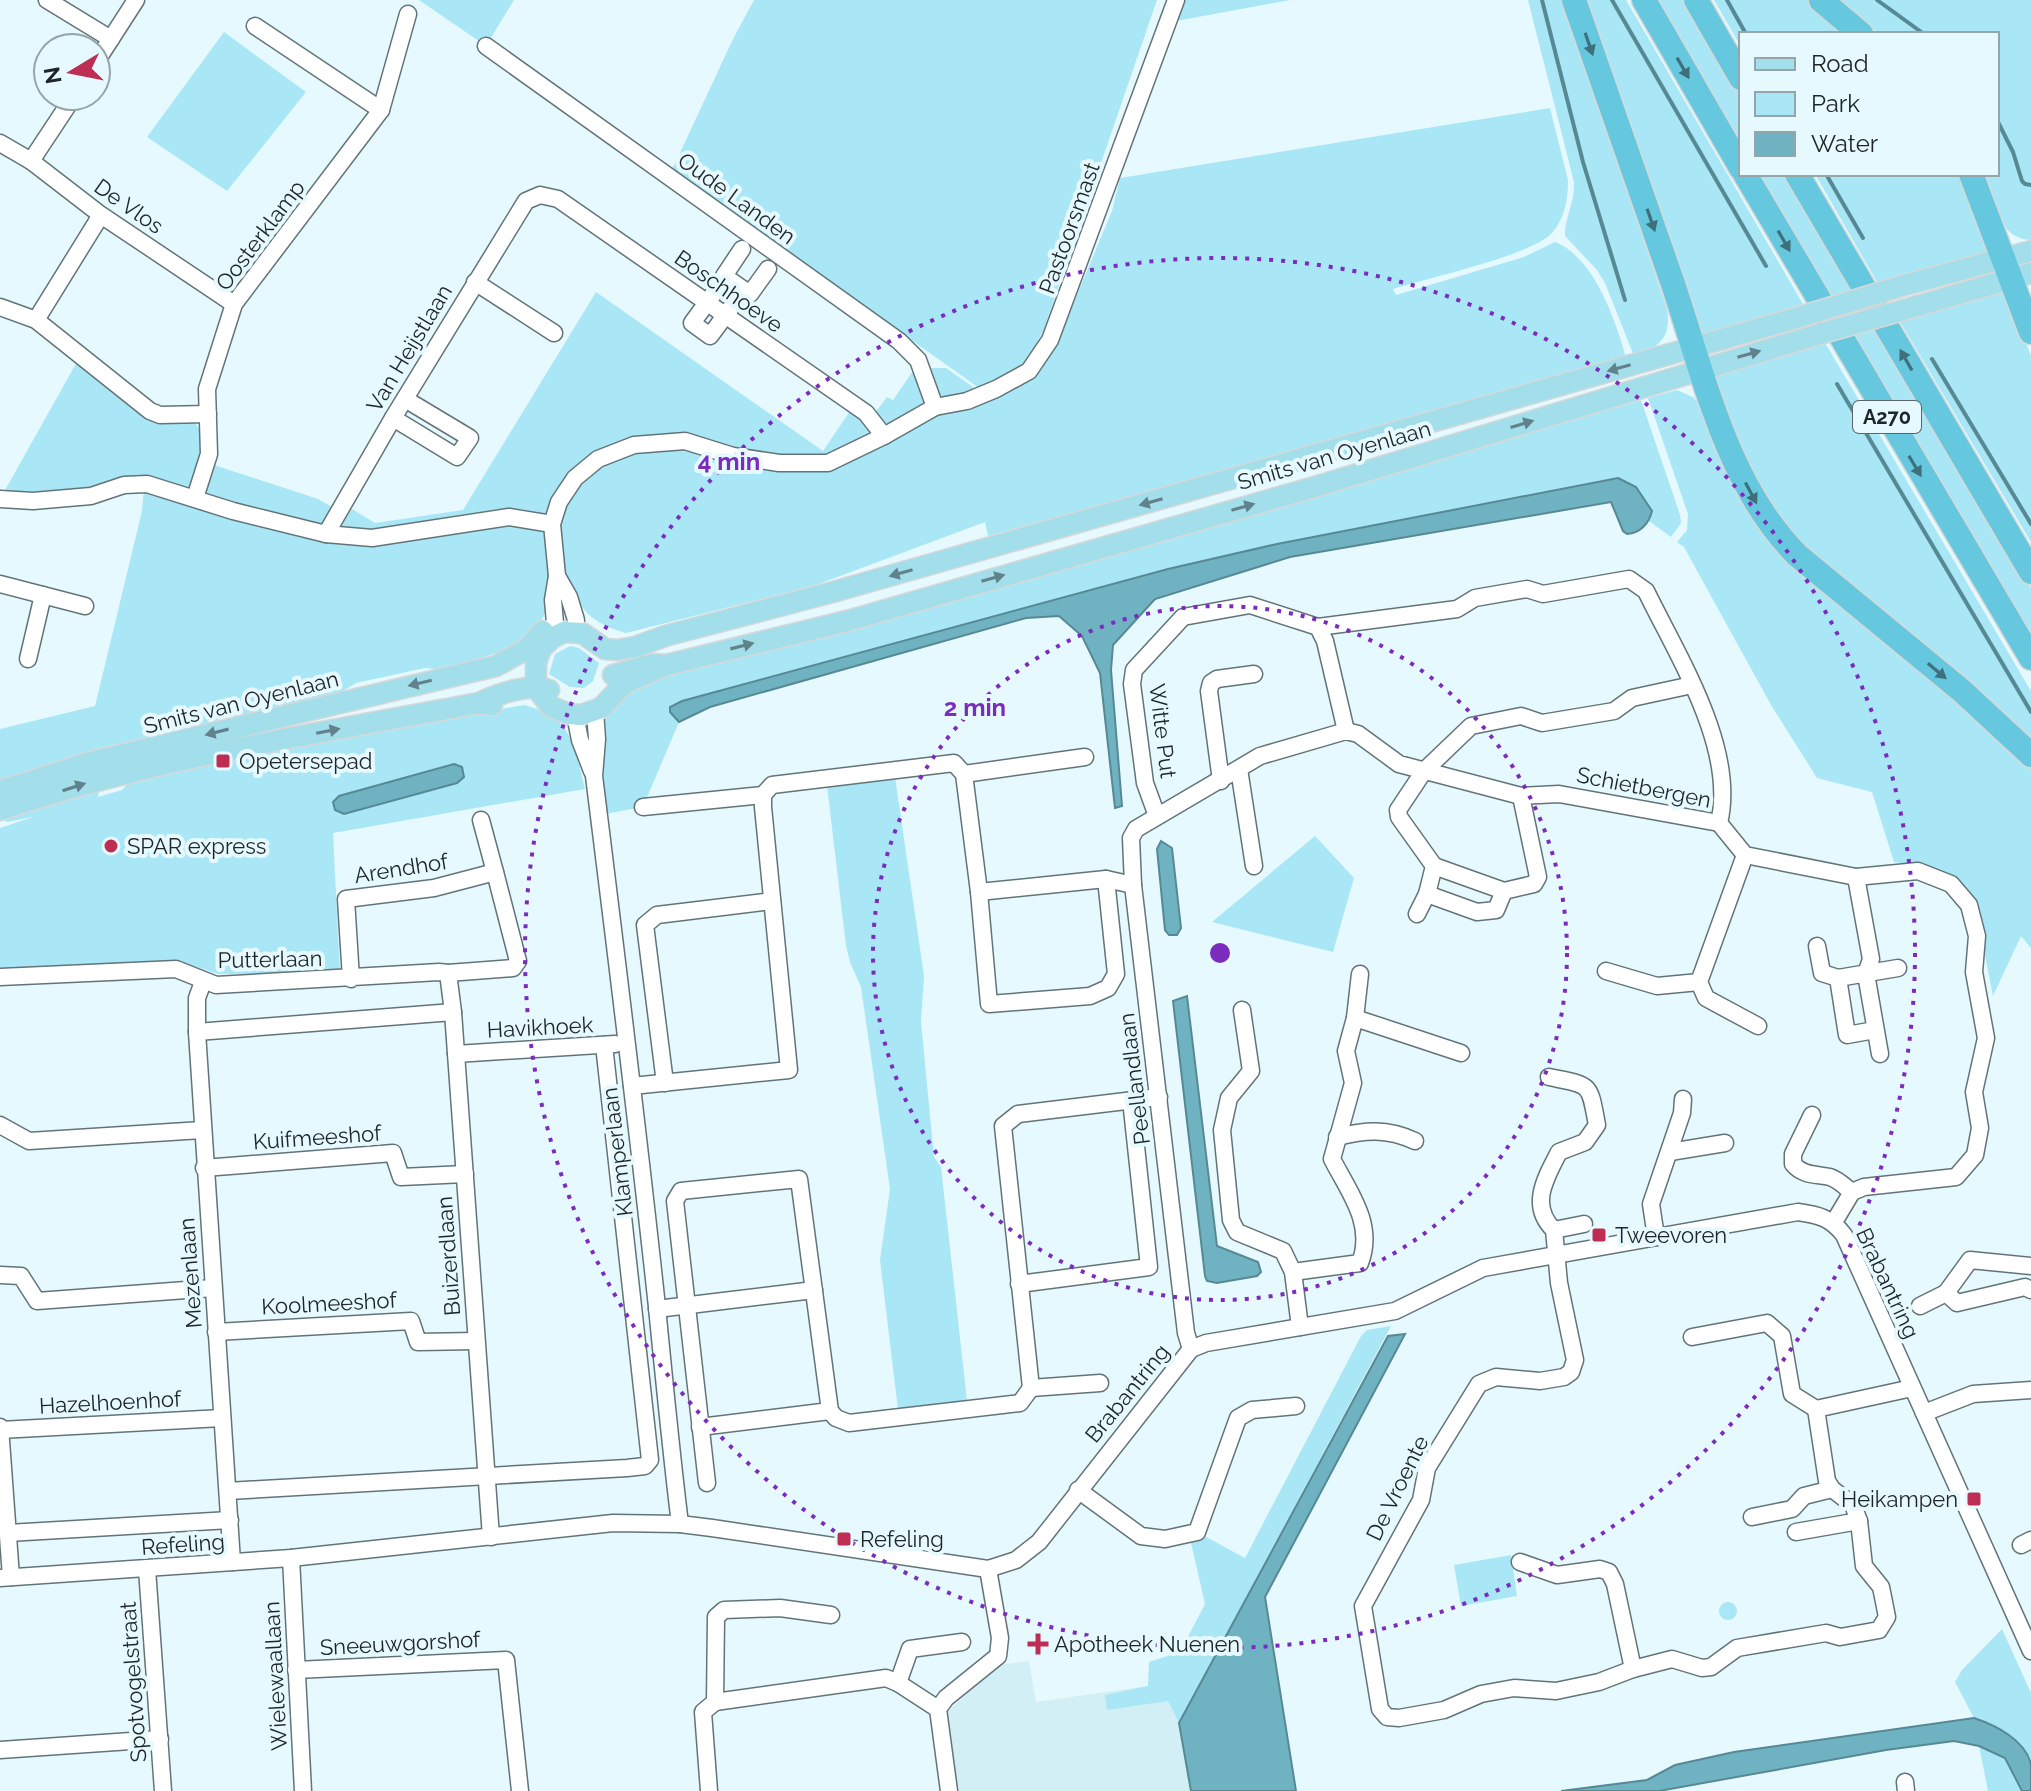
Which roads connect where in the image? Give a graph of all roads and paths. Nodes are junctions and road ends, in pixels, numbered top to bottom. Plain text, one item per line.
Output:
1 (47, 0) edge
2 (136, 0) edge
3 (1176, 0) edge
4 (1574, 0) edge
5 (1644, 0) edge
6 (1696, 0) edge
7 (1821, 0) edge
8 (408, 14) dead end
9 (255, 26) dead end
10 (100, 32) edge
11 (1859, 32) edge
12 (112, 37) edge
13 (486, 46) dead end
14 (1739, 75) edge
15 (381, 110) junction
16 (63, 112) edge
17 (0, 143) edge
18 (31, 161) junction
19 (1739, 165) edge
20 (1746, 176) edge
21 (1798, 176) edge
22 (1972, 176) edge
23 (540, 195) joint
24 (101, 215) junction
25 (742, 249) dead end
26 (2031, 251) edge
27 (768, 269) dead end
28 (2015, 269) edge
29 (726, 277) junction
30 (475, 282) junction
31 (744, 290) junction
32 (707, 302) junction
33 (234, 304) junction
34 (0, 307) edge
35 (725, 314) junction
36 (36, 320) junction
37 (2031, 332) edge
38 (554, 333) dead end
39 (1698, 357) junction
40 (405, 399) junction
41 (935, 407) junction
42 (208, 414) junction
43 (393, 418) junction
44 (884, 436) junction
45 (195, 498) junction
46 (0, 499) edge
47 (552, 524) junction
48 (326, 534) junction
49 (2031, 572) edge
50 (557, 576) junction
51 (0, 584) edge
52 (43, 595) junction
53 (85, 606) dead end
54 (576, 620) junction
55 (1318, 627) junction
56 (556, 629) junction
57 (610, 646) junction
58 (532, 654) junction
59 (2031, 658) edge
60 (28, 659) dead end
61 (1254, 674) dead end
62 (618, 680) junction
63 (1692, 685) junction
64 (540, 692) junction
65 (588, 709) junction
66 (1346, 731) junction
67 (2031, 755) edge
68 (1085, 757) dead end
69 (1239, 769) junction
70 (1424, 771) junction
71 (964, 774) junction
72 (1221, 781) junction
73 (0, 791) edge
74 (763, 795) junction
75 (1521, 796) junction
76 (643, 807) dead end
77 (0, 810) edge
78 (1157, 816) junction
79 (481, 820) dead end
80 (1719, 823) junction
81 (1745, 855) junction
82 (1254, 866) dead end
83 (1434, 866) junction
84 (495, 872) junction
85 (1856, 877) junction
86 (1106, 879) junction
87 (1133, 885) junction
88 (1504, 891) junction
89 (979, 892) junction
90 (1427, 894) junction
91 (772, 901) junction
92 (1417, 914) dead end
93 (1817, 946) dead end
94 (1898, 968) dead end
95 (1606, 971) dead end
96 (448, 973) junction
97 (1360, 974) dead end
98 (1866, 974) junction
99 (0, 977) edge
100 (1838, 978) junction
101 (351, 979) junction
102 (203, 982) junction
103 (1699, 982) junction
104 (1242, 1010) dead end
105 (453, 1012) junction
106 (1355, 1018) junction
107 (1758, 1026) dead end
108 (1875, 1030) junction
109 (197, 1032) junction
110 (626, 1043) junction
111 (604, 1045) junction
112 (1461, 1053) dead end
113 (456, 1054) junction
114 (1880, 1054) dead end
115 (1549, 1077) dead end
116 (665, 1083) junction
117 (632, 1086) junction
118 (1159, 1097) junction
119 (1683, 1099) dead end
120 (1131, 1100) junction
121 (1812, 1115) dead end
122 (0, 1125) edge
123 (202, 1130) junction
124 (1337, 1137) junction
125 (1415, 1141) dead end
126 (1725, 1143) dead end
127 (1670, 1152) junction
128 (204, 1168) junction
129 (465, 1174) junction
130 (1852, 1192) junction
131 (1834, 1222) junction
132 (1584, 1224) dead end
133 (1554, 1230) junction
134 (1656, 1237) junction
135 (1555, 1255) junction
136 (2031, 1266) edge
137 (1293, 1272) junction
138 (0, 1275) edge
139 (1019, 1284) junction
140 (213, 1288) junction
141 (2028, 1288) edge
142 (814, 1290) junction
143 (1946, 1293) junction
144 (685, 1306) junction
145 (1920, 1306) dead end
146 (657, 1309) junction
147 (1300, 1327) junction
148 (216, 1332) junction
149 (1692, 1337) dead end
150 (476, 1341) junction
151 (1191, 1349) junction
152 (1100, 1383) dead end
153 (1031, 1388) junction
154 (1912, 1388) junction
155 (2031, 1390) edge
156 (1296, 1406) dead end
157 (1816, 1409) junction
158 (830, 1411) junction
159 (1924, 1413) junction
160 (222, 1418) junction
161 (700, 1427) junction
162 (0, 1429) edge
163 (487, 1477) junction
164 (707, 1483) dead end
165 (1832, 1489) junction
166 (1078, 1490) junction
167 (228, 1491) junction
168 (1752, 1517) dead end
169 (230, 1520) junction
170 (1859, 1521) junction
171 (680, 1524) junction
172 (1796, 1532) dead end
173 (8, 1533) junction
174 (491, 1537) junction
175 (5, 1558) edge
176 (291, 1558) junction
177 (232, 1562) junction
178 (1520, 1562) dead end
179 (147, 1569) junction
180 (988, 1569) junction
181 (6, 1578) edge
182 (831, 1615) dead end
183 (962, 1642) dead end
184 (2031, 1651) edge
185 (1633, 1669) junction
186 (296, 1670) junction
187 (898, 1683) junction
188 (715, 1702) junction
189 (938, 1709) junction
190 (160, 1739) junction
191 (0, 1750) edge
192 (163, 1791) edge
193 (303, 1791) edge
194 (520, 1791) edge
195 (709, 1791) edge
196 (949, 1791) edge

1 - 10 street
2 - 12 street
3 - 41 street, Pastoorsmast
4 -> 39 highway
5 -> 19 highway
6 - 14 highway
7 - 11 highway
8 - 15 street, Oosterklamp
9 - 15 street
13 - 41 street, Oude Landen
15 - 33 street, Oosterklamp
16 - 18 street
17 - 18 street, De Vlos
18 - 24 street, De Vlos
20 -> 59 highway, A270
49 -> 21 highway, A270
22 - 28 highway
23 - 30 street, Van Heijstlaan
23 - 32 street, Boschhoeve
24 - 33 street, De Vlos
24 - 36 street
25 - 29 street
26 - 28 main road
27 - 31 street
28 - 37 highway
39 -> 28 main road, Smits van Oyenlaan, bridge
28 - 39 main road, Smits van Oyenlaan, bridge
29 - 31 street
29 - 32 street
30 - 38 street
30 - 40 street, Van Heijstlaan
31 - 35 street
32 - 35 street, Boschhoeve
32 - 35 street
33 - 42 street, Oosterklamp
34 - 36 street
35 - 44 street, Boschhoeve
36 - 42 street
39 -> 57 main road, Smits van Oyenlaan
62 -> 39 main road, Smits van Oyenlaan
39 -> 67 highway
40 - 43 street, Van Heijstlaan
40 - 43 street
41 - 44 street, Pastoorsmast
42 - 45 street, Oosterklamp
43 - 48 street, Van Heijstlaan
44 - 47 street, Pastoorsmast
45 - 46 street
45 - 48 street
47 - 48 street
47 - 50 street
50 - 54 street
50 - 56 street
51 - 52 street
52 - 53 street
52 - 60 street
54 - 56 main road
54 - 57 main road
55 - 63 street, Witte Put
55 - 66 street
55 - 78 street, Witte Put
56 - 57 main road
56 - 58 main road, Smits van Oyenlaan
57 - 62 main road
58 - 64 main road
58 -> 73 main road, Smits van Oyenlaan
61 - 72 street
62 - 65 main road
63 - 70 street
63 - 80 street
64 - 65 main road
77 -> 64 main road, Smits van Oyenlaan
65 - 110 street, Klamperlaan
66 - 69 street
66 - 70 street, Schietbergen
68 - 71 street
69 - 72 street
69 - 82 street
70 - 75 street, Schietbergen
70 - 83 street
71 - 74 street
71 - 89 street
72 - 78 street
74 - 76 street
74 - 91 street
75 - 80 street, Schietbergen
75 - 88 street
78 - 87 street, Peellandlaan
79 - 84 street
80 - 81 street, Schietbergen
81 - 85 street
81 - 103 street
83 - 88 street
83 - 90 street
84 - 96 street
84 - 101 street, Arendhof
85 - 98 street
85 - 130 street
86 - 87 street
86 - 89 street
86 - 89 street
87 - 118 street, Peellandlaan
88 - 90 street
90 - 92 street
91 - 116 street
91 - 116 street
93 - 100 street
94 - 98 street
95 - 103 street
96 - 101 street, Putterlaan
96 - 105 street, Buizerdlaan
97 - 106 street
98 - 100 street
98 - 108 street
99 - 102 street, Putterlaan
100 - 108 street
101 - 102 street, Putterlaan
102 - 109 street, Mezenlaan
103 - 107 street
104 - 137 street
105 - 109 street
105 - 113 street, Buizerdlaan
106 - 112 street
106 - 124 street
108 - 114 street
109 - 123 street, Mezenlaan
110 - 111 street, Havikhoek
110 - 117 street, Klamperlaan
111 - 113 street, Havikhoek
111 - 163 street, Klamperlaan
113 - 129 street, Buizerdlaan
115 - 133 street
116 - 117 street
117 - 146 street, Klamperlaan
118 - 120 street
118 - 151 street, Peellandlaan
119 - 127 street
120 - 139 street
120 - 139 street
121 - 130 street
122 - 123 street
123 - 128 street, Mezenlaan
124 - 125 street
124 - 137 street
126 - 127 street
127 - 134 street
128 - 129 street, Kuifmeeshof
128 - 140 street, Mezenlaan
129 - 150 street, Buizerdlaan
130 - 131 street
131 - 134 street, Brabantring
131 - 154 street, Brabantring
132 - 133 street
133 - 135 street
134 - 135 street, Brabantring
135 - 147 street, Brabantring
135 - 185 street, De Vroente
136 - 141 street
136 - 143 street
137 - 147 street
138 - 140 street
139 - 153 street
140 - 148 street, Mezenlaan
141 - 143 street
142 - 144 street
142 - 144 street
142 - 158 street
143 - 145 street
144 - 146 street
144 - 161 street
146 - 171 street, Klamperlaan
147 - 151 street, Brabantring
148 - 150 street, Koolmeeshof
148 - 160 street, Mezenlaan
149 - 157 street
150 - 163 street, Buizerdlaan
151 - 166 street, Brabantring
152 - 153 street
153 - 158 street
154 - 157 street
154 - 159 street, Brabantring
155 - 159 street
156 - 166 street
157 - 165 street
158 - 161 street
159 - 184 street, Brabantring
160 - 162 street, Hazelhoenhof
160 - 167 street, Mezenlaan
161 - 164 street
162 - 173 street
163 - 167 street
163 - 174 street, Buizerdlaan
165 - 168 street
165 - 170 street
166 - 180 street, Brabantring
167 - 169 street, Mezenlaan
169 - 173 street, Refeling
169 - 177 street, Mezenlaan
170 - 172 street
170 - 185 street, De Vroente
171 - 174 street, Refeling
171 - 180 street, Refeling
173 - 175 street
174 - 176 street, Refeling
175 - 181 street
176 - 177 street, Refeling
176 - 186 street, Wielewaallaan
177 - 179 street, Refeling
178 - 185 street
179 - 181 street, Refeling
179 - 190 street, Spotvogelstraat
180 - 189 street
182 - 188 street
183 - 187 street
186 - 193 street, Wielewaallaan
186 - 194 street, Sneeuwgorshof
187 - 188 street
187 - 189 street
188 - 195 street
189 - 196 street
190 - 191 street
190 - 192 street, Spotvogelstraat

